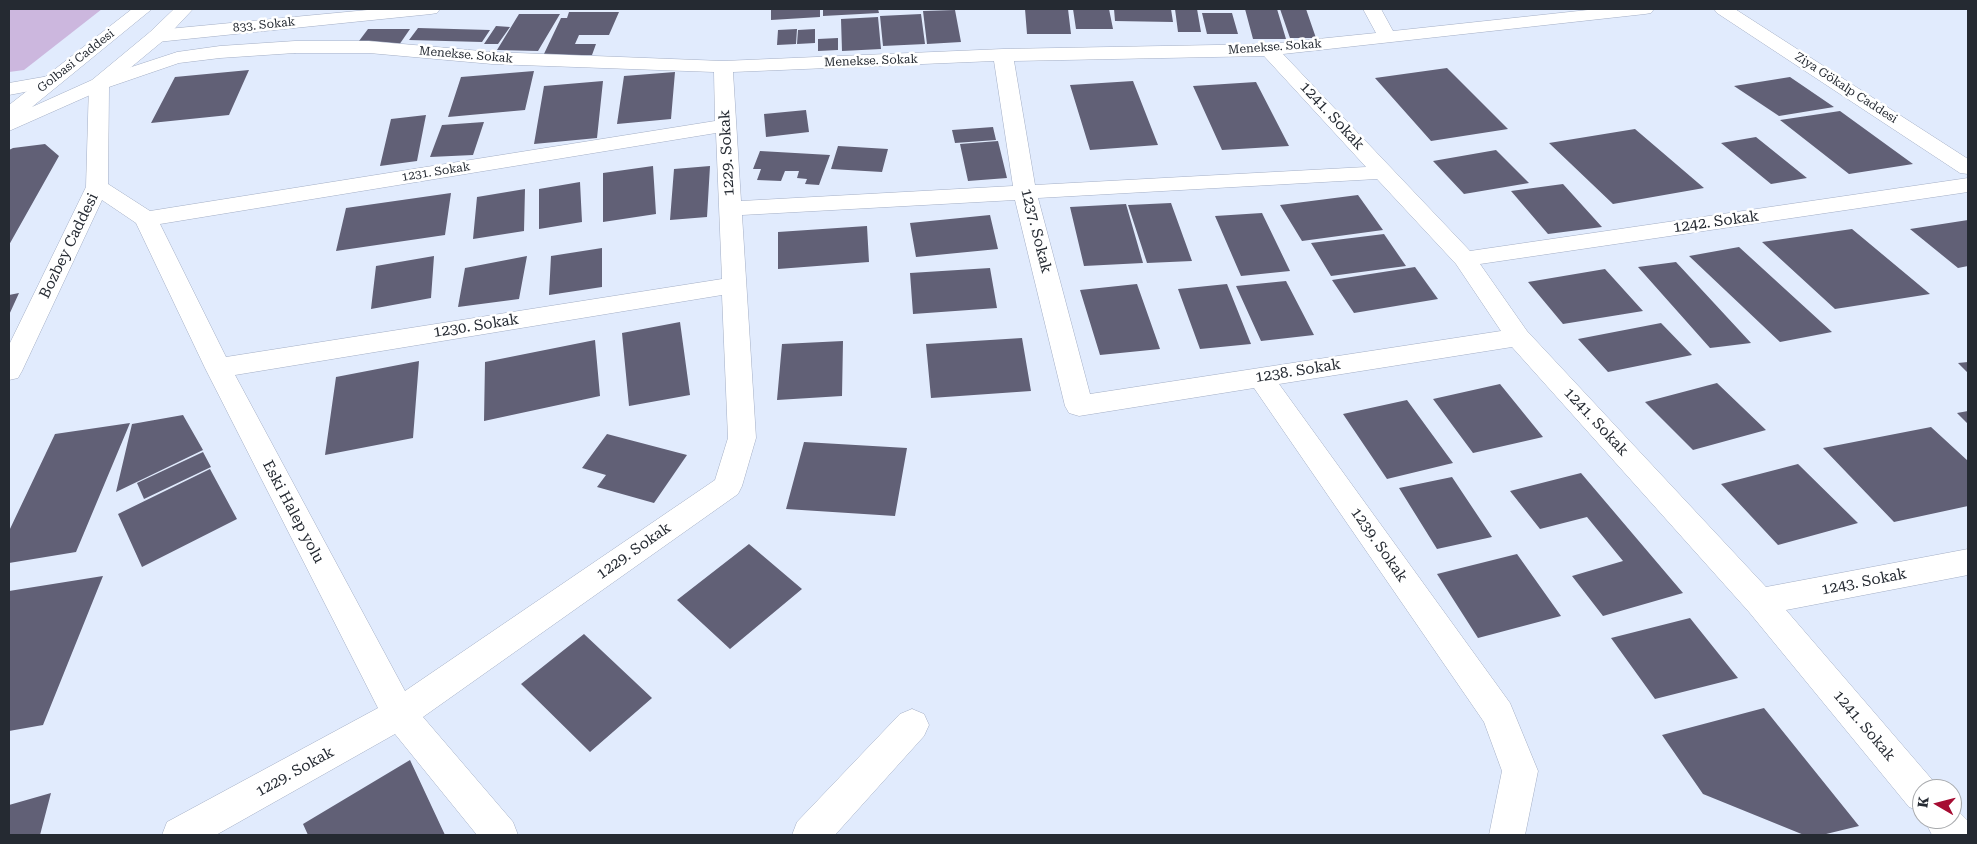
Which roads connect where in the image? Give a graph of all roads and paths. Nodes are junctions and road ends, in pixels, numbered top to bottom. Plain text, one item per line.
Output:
1 (143, 9) edge
2 (184, 9) edge
3 (431, 9) edge
4 (1372, 9) edge
5 (1645, 9) edge
6 (1723, 9) edge
7 (110, 34) junction
8 (157, 36) junction
9 (1387, 36) junction
10 (1269, 50) junction
11 (1003, 55) junction
12 (723, 67) junction
13 (49, 82) junction
14 (99, 84) junction
15 (9, 89) edge
16 (9, 115) edge
17 (9, 125) edge
18 (727, 125) junction
19 (1968, 168) edge
20 (1385, 172) junction
21 (1968, 185) edge
22 (98, 187) junction
23 (1026, 193) junction
24 (730, 209) junction
25 (146, 219) junction
26 (1464, 259) junction
27 (734, 284) junction
28 (1518, 337) junction
29 (218, 368) junction
30 (9, 371) edge
31 (1260, 377) junction
32 (1079, 406) joint
33 (1968, 562) edge
34 (1760, 602) junction
35 (399, 714) junction
36 (912, 725) dead end
37 (1912, 783) edge
38 (180, 835) edge
39 (500, 835) edge
40 (810, 835) edge
41 (1507, 835) edge

1 - 7 street, Golbasi Caddesi
2 - 8 street
3 - 8 street, 833. Sokak
4 - 9 street
5 - 9 street, Menekse. Sokak
6 - 19 street, Ziya Gökalp Caddesi
7 - 8 street, 833. Sokak
7 - 13 street, Golbasi Caddesi
8 - 14 street
9 - 10 street, Menekse. Sokak
10 - 11 street, Menekse. Sokak
10 - 20 street, 1241. Sokak
11 - 12 street, Menekse. Sokak
11 - 23 street, 1237. Sokak
12 - 14 street, Menekse. Sokak
12 - 18 street, 1229. Sokak
13 - 14 street
13 - 15 street
13 - 16 street, Golbasi Caddesi
14 - 17 street
14 - 22 street, Bozbey Caddesi
18 - 24 street, 1229. Sokak
18 - 25 street, 1231. Sokak
20 - 23 street
20 - 26 street, 1241. Sokak
21 - 26 street, 1242. Sokak
22 - 25 street
22 - 30 street, Bozbey Caddesi
23 - 24 street
23 - 32 street, 1237. Sokak
24 - 27 street, 1229. Sokak
25 - 29 street, Eski Halep yolu
26 - 28 street, 1241. Sokak
27 - 29 street, 1230. Sokak
27 - 35 street, 1229. Sokak
28 - 31 street, 1238. Sokak
28 - 34 street, 1241. Sokak
29 - 35 street, Eski Halep yolu
31 - 32 street, 1238. Sokak
31 - 41 street, 1239. Sokak
33 - 34 street, 1243. Sokak
34 - 37 street, 1241. Sokak
35 - 38 street, 1229. Sokak
35 - 39 street, Eski Halep yolu
36 - 40 street

